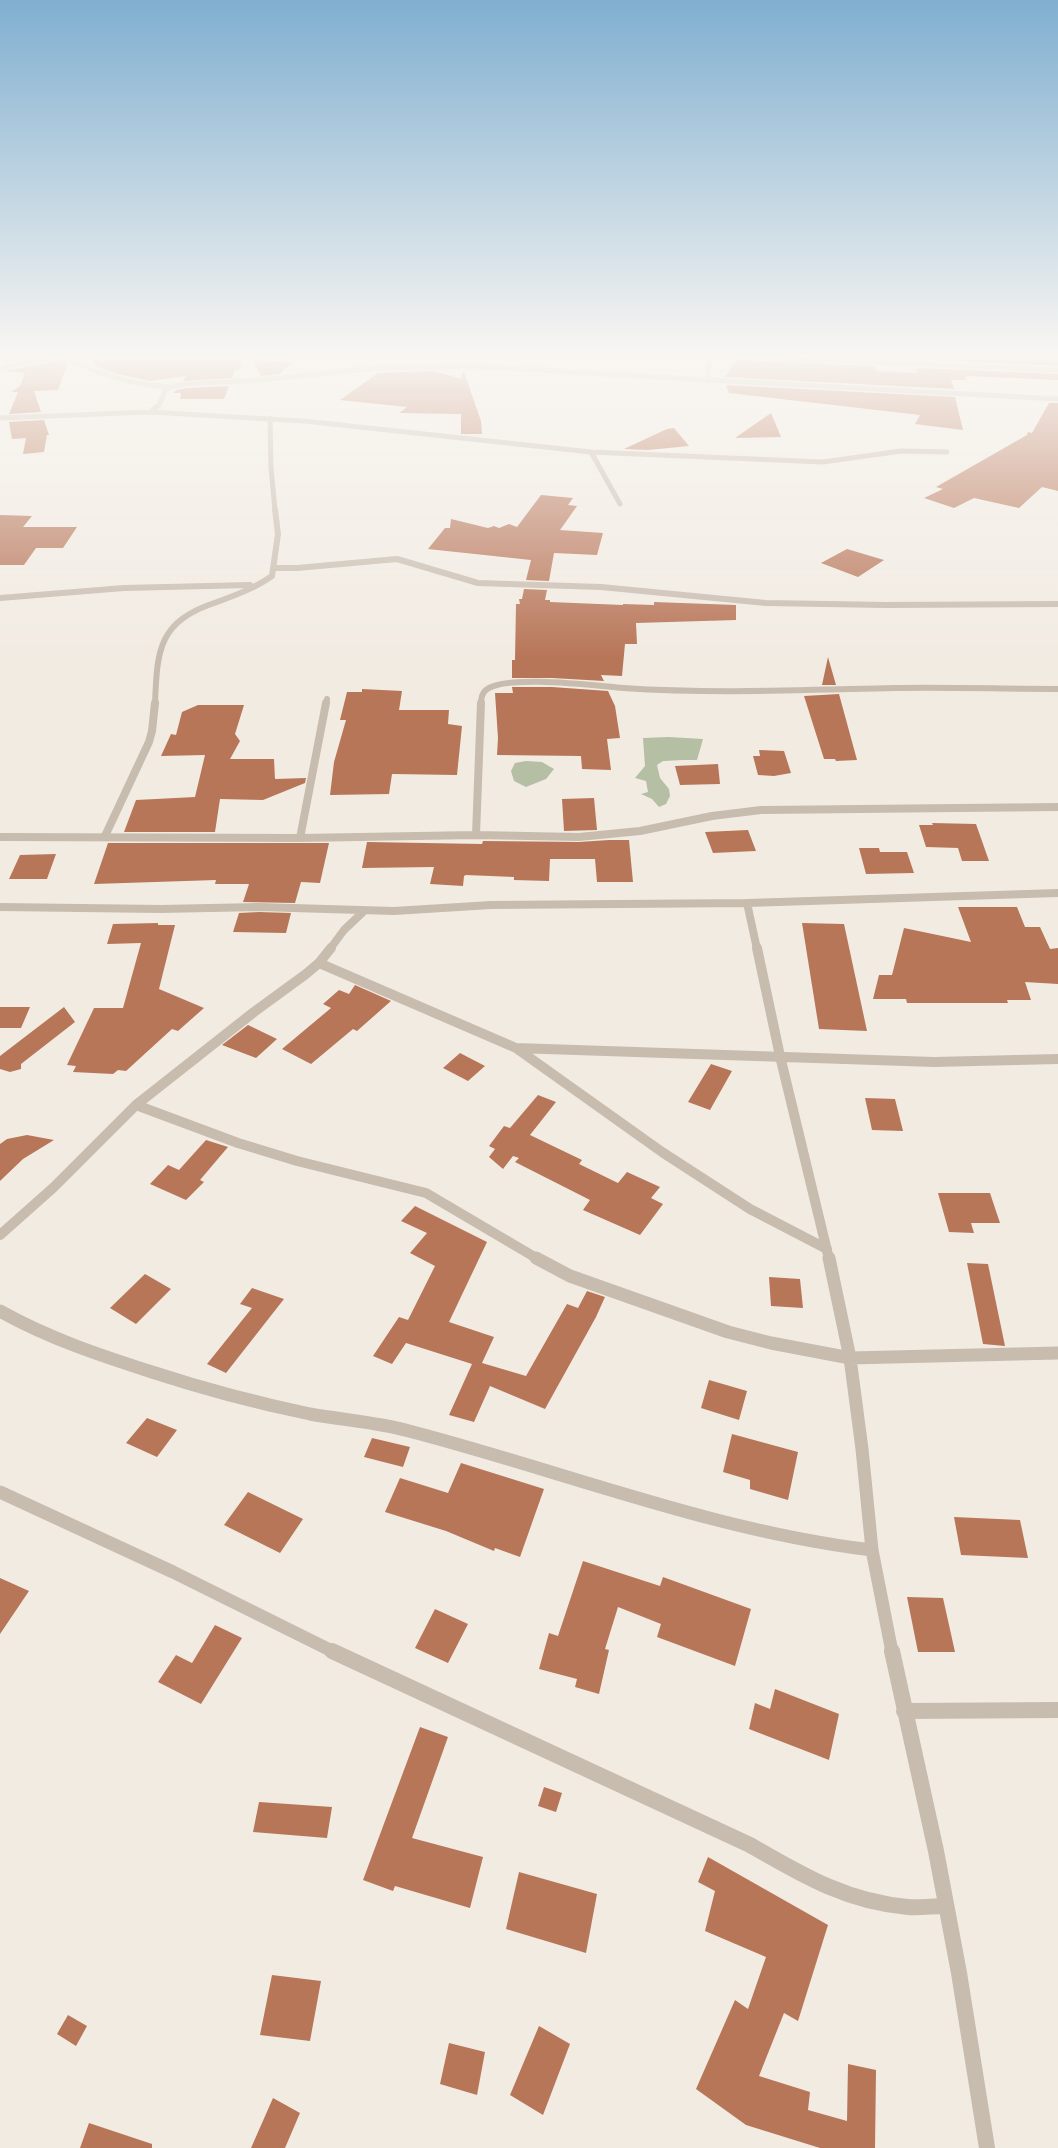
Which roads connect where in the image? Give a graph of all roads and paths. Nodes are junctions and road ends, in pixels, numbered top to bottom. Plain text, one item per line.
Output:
1 (271, 457) edge
2 (595, 457) edge
3 (713, 457) edge
4 (864, 457) edge
5 (620, 504) dead end
6 (274, 568) junction
7 (258, 585) junction
8 (0, 598) edge
9 (1058, 604) edge
10 (1058, 689) edge
11 (327, 699) dead end
12 (1058, 807) edge
13 (476, 835) junction
14 (105, 836) junction
15 (0, 837) edge
16 (300, 838) junction
17 (1058, 893) edge
18 (747, 903) junction
19 (0, 907) edge
20 (362, 912) junction
21 (319, 963) junction
22 (516, 1048) junction
23 (780, 1056) junction
24 (1058, 1059) edge
25 (136, 1105) junction
26 (0, 1235) edge
27 (827, 1249) junction
28 (0, 1311) edge
29 (1058, 1354) edge
30 (850, 1358) junction
31 (0, 1492) edge
32 (872, 1550) junction
33 (1058, 1710) edge
34 (904, 1711) junction
35 (945, 1906) junction
36 (987, 2148) edge

1 - 6 street
2 - 5 street
3 - 4 street
6 - 7 street
6 - 9 street
7 - 8 street
7 - 14 street
10 - 13 street
11 - 16 street
12 - 13 street
13 - 16 street
14 - 15 street
14 - 16 street
17 - 18 street
18 - 20 street
18 - 23 street
19 - 20 street
20 - 21 street
21 - 22 street
21 - 25 street
22 - 23 street
22 - 27 street
23 - 24 street
23 - 27 street
25 - 26 street
25 - 30 street
27 - 30 street
28 - 32 street
29 - 30 street
30 - 32 street
31 - 35 street
32 - 34 street
33 - 34 street
34 - 35 street
35 - 36 street

